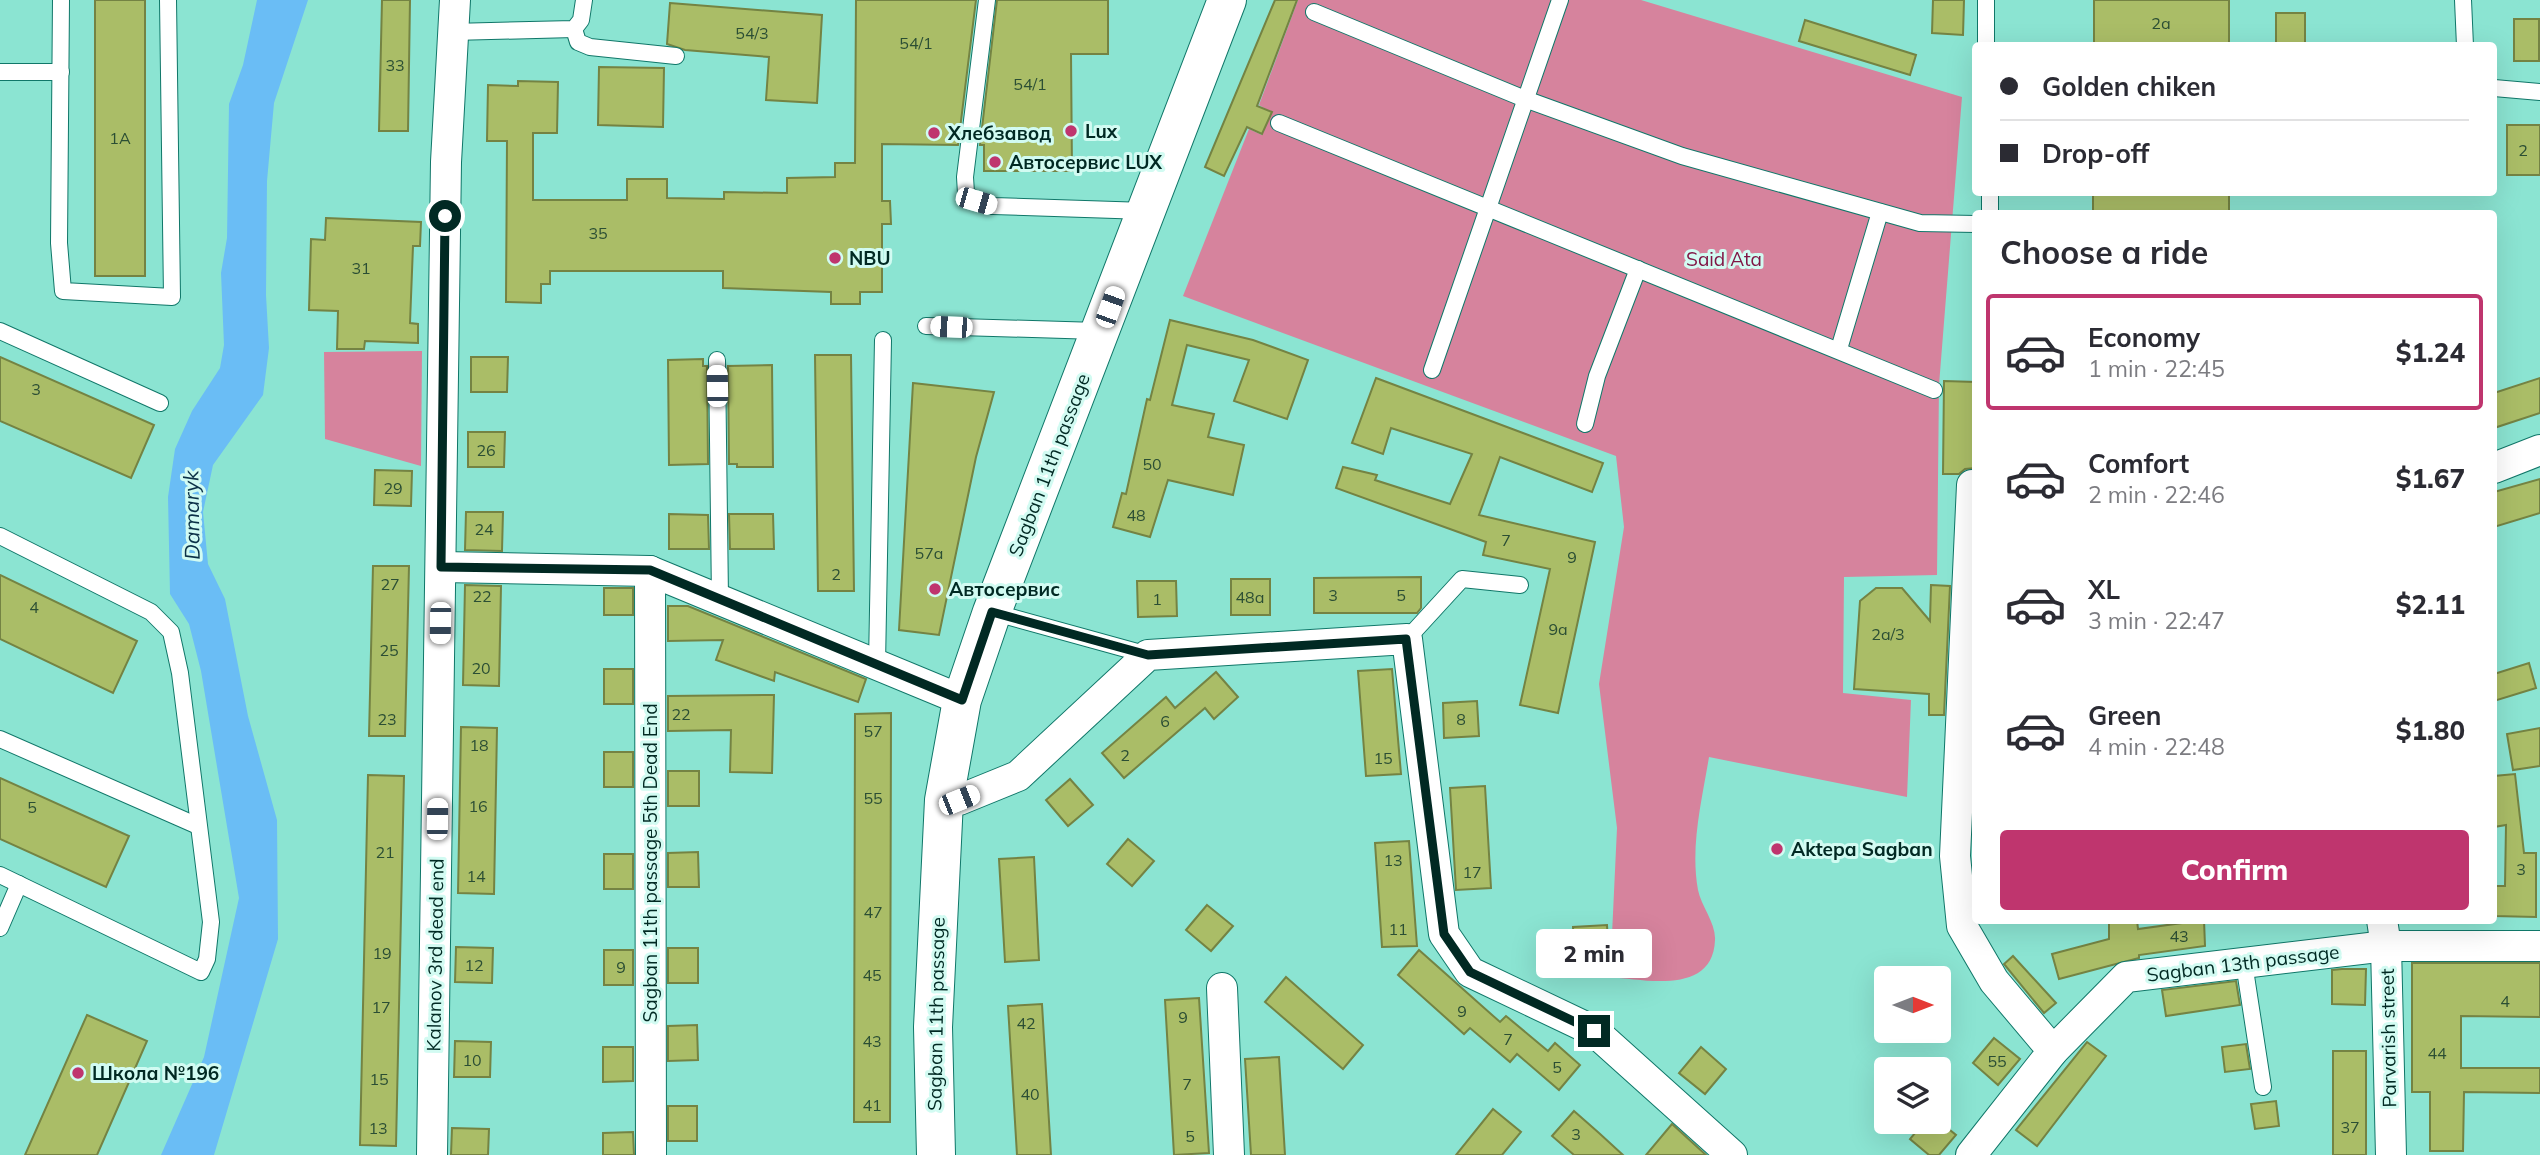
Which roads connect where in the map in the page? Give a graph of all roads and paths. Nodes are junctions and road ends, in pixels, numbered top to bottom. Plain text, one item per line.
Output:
1 (61, 0) edge
2 (168, 0) edge
3 (455, 0) edge
4 (584, 0) edge
5 (988, 0) edge
6 (1227, 0) edge
7 (1560, 0) edge
8 (1986, 0) edge
9 (2463, 0) edge
10 (1314, 12) dead end
11 (574, 29) junction
12 (452, 32) junction
13 (1986, 42) edge
14 (2465, 42) edge
15 (677, 56) dead end
16 (0, 72) edge
17 (61, 72) junction
18 (2497, 88) edge
19 (2540, 92) edge
20 (1525, 99) junction
21 (1279, 123) dead end
22 (1488, 207) junction
23 (1146, 211) junction
24 (1880, 212) junction
25 (1972, 224) edge
26 (1638, 269) junction
27 (926, 326) dead end
28 (0, 331) edge
29 (1101, 331) junction
30 (883, 340) dead end
31 (1839, 349) junction
32 (717, 360) dead end
33 (1432, 370) dead end
34 (1934, 390) dead end
35 (160, 403) dead end
36 (1585, 424) dead end
37 (2540, 450) edge
38 (2497, 467) edge
39 (1972, 515) edge
40 (0, 536) edge
41 (441, 567) junction
42 (650, 570) junction
43 (1520, 585) dead end
44 (720, 599) junction
45 (992, 612) junction
46 (1406, 639) junction
47 (1148, 655) junction
48 (877, 664) junction
49 (962, 700) junction
50 (0, 739) edge
51 (944, 800) junction
52 (198, 826) junction
53 (0, 875) edge
54 (19, 884) junction
55 (0, 928) edge
56 (2384, 933) edge
57 (2540, 946) edge
58 (2244, 963) junction
59 (1222, 988) dead end
60 (2053, 1051) junction
61 (2263, 1087) dead end
62 (432, 1155) edge
63 (651, 1155) edge
64 (936, 1155) edge
65 (1229, 1155) edge
66 (1732, 1155) edge
67 (1971, 1155) edge
68 (2391, 1155) edge

1 - 17 lane
2 - 17 lane
3 - 12 street, Kalanov 3rd dead end
4 - 11 lane
5 - 23 lane
6 - 23 main road, Sagban 11th passage
7 - 20 lane
8 - 13 lane
9 - 14 lane
10 - 20 lane
11 - 12 lane
11 - 15 lane
12 - 41 street, Kalanov 3rd dead end
16 - 17 lane
18 - 19 lane
20 - 22 lane
20 - 24 lane
21 - 22 lane
22 - 26 lane
22 - 33 lane
23 - 29 main road, Sagban 11th passage
24 - 25 lane
24 - 31 lane
26 - 31 lane
26 - 36 lane
27 - 29 lane
28 - 35 lane
29 - 45 main road, Sagban 11th passage
30 - 48 lane
31 - 34 lane
32 - 44 lane
37 - 38 street
39 - 60 street
40 - 52 lane
41 - 42 street
41 - 62 street, Kalanov 3rd dead end
42 - 44 street
42 - 63 street, Sagban 11th passage 5th Dead End
43 - 46 lane
44 - 48 street
45 - 47 lane
45 - 49 main road, Sagban 11th passage
46 - 47 street
46 - 66 street
47 - 51 street
48 - 49 street
49 - 51 main road, Sagban 11th passage
50 - 52 lane
51 - 64 main road, Sagban 11th passage
52 - 54 lane
53 - 54 lane
54 - 55 lane
56 - 57 street, Sagban 13th passage
56 - 58 street, Sagban 13th passage
56 - 68 street, Parvarish street
58 - 60 street, Sagban 13th passage
58 - 61 lane
59 - 65 street
60 - 67 street, Sagban 13th passage

